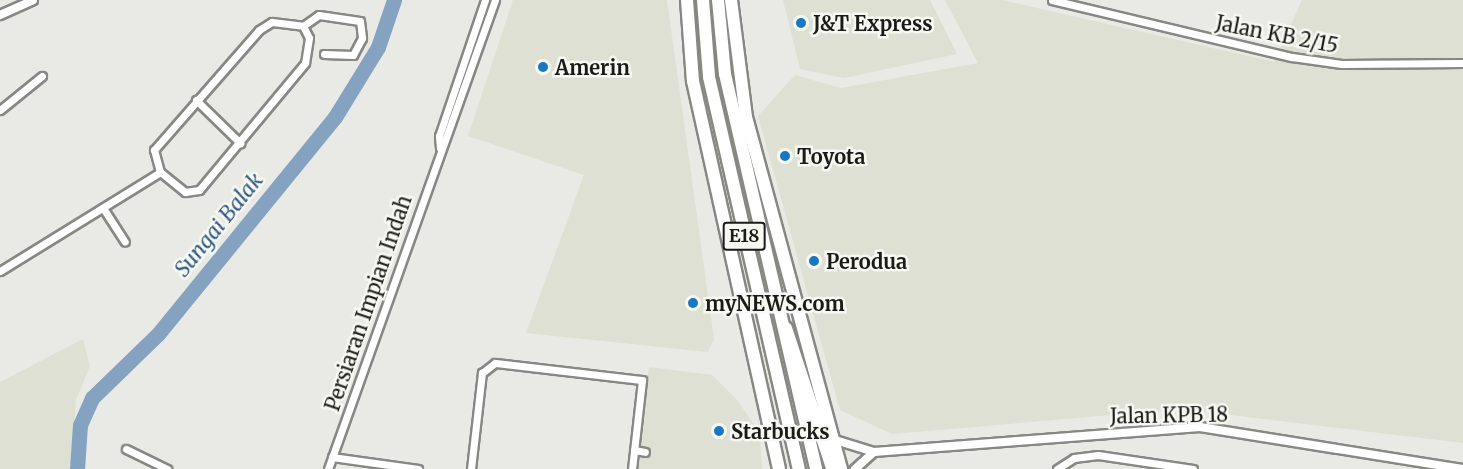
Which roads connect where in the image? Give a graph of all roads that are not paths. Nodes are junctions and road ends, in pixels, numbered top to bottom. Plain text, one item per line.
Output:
1 (33, 0) edge
2 (485, 0) edge
3 (495, 0) edge
4 (687, 0) edge
5 (703, 0) edge
6 (718, 0) edge
7 (731, 0) edge
8 (1052, 0) edge
9 (0, 15) edge
10 (303, 26) junction
11 (324, 54) dead end
12 (1463, 63) edge
13 (42, 76) dead end
14 (196, 100) junction
15 (0, 110) edge
16 (240, 143) junction
17 (440, 148) junction
18 (160, 172) junction
19 (103, 208) junction
20 (125, 242) dead end
21 (0, 271) edge
22 (781, 323) junction
23 (832, 439) junction
24 (126, 449) dead end
25 (634, 450) junction
26 (645, 452) dead end
27 (874, 452) junction
28 (332, 457) junction
29 (164, 468) edge
30 (328, 469) edge
31 (416, 469) edge
32 (471, 469) edge
33 (632, 469) edge
34 (779, 469) edge
35 (799, 469) edge
36 (816, 469) edge
37 (832, 469) edge
38 (841, 469) edge
39 (855, 469) edge
40 (1057, 469) edge
41 (1193, 469) edge
42 (1463, 469) edge

1 - 9 street
2 - 17 street, Persiaran Impian Indah
3 - 17 street, Persiaran Impian Indah
4 - 34 highway
5 - 35 highway, E18
6 - 22 highway, E18
7 - 23 highway
8 - 12 street, Jalan KB 2/15
10 - 11 street
10 - 14 street
10 - 16 street
13 - 15 street
14 - 16 street
14 - 18 street
16 - 18 street
17 - 28 street, Persiaran Impian Indah
18 - 19 street
19 - 20 street
19 - 21 street
22 - 36 highway, E18
22 - 37 highway
23 - 27 street, Jalan KPB 18
23 - 38 highway
24 - 29 street
25 - 26 street
25 - 32 street
25 - 33 street
27 - 39 street
27 - 42 street, Jalan KPB 18
28 - 30 street, Persiaran Impian Indah
28 - 31 street
40 - 41 street

